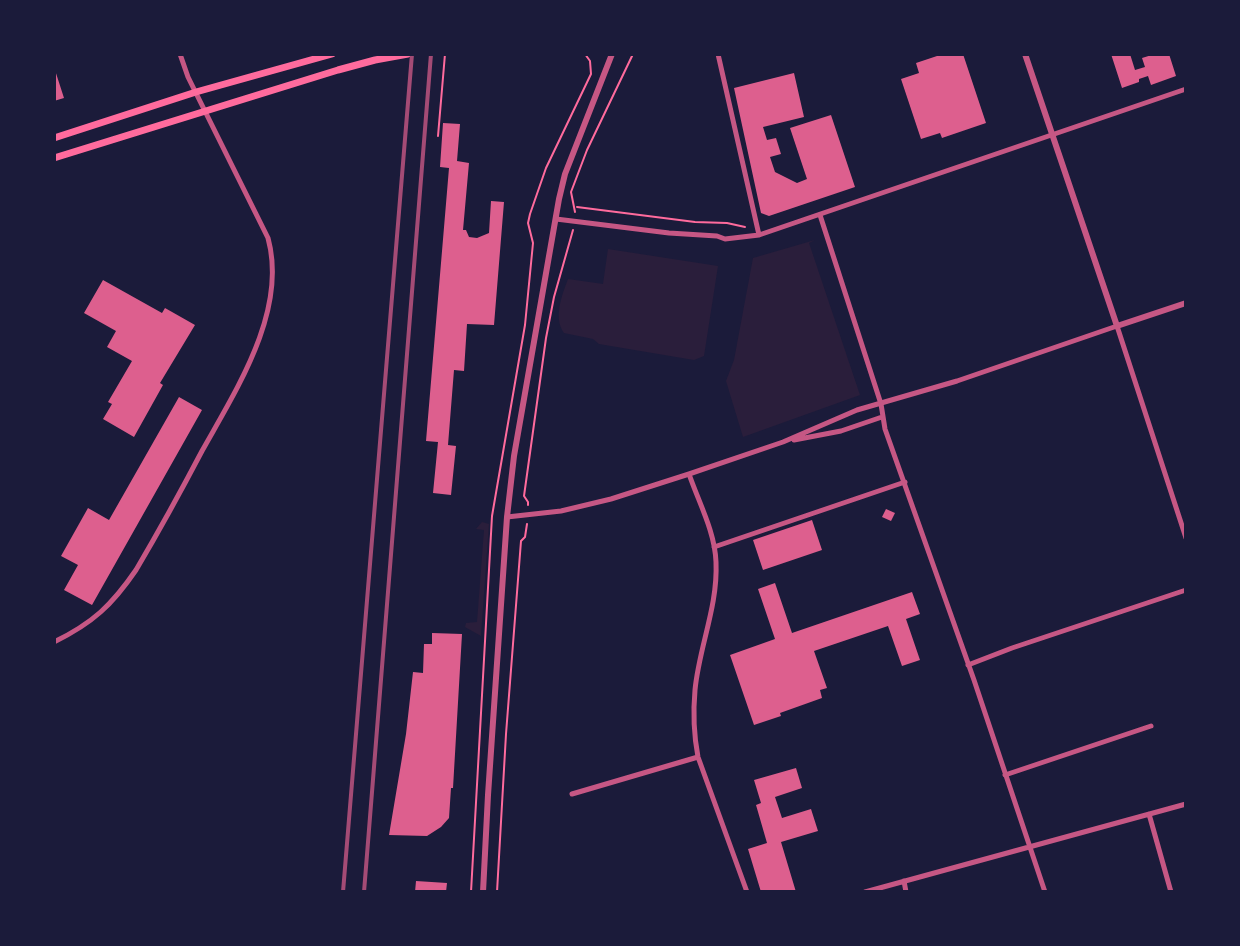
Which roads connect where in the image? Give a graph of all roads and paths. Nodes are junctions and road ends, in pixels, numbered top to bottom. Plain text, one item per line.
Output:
1 (180, 54) edge
2 (332, 54) edge
3 (408, 54) edge
4 (445, 54) edge
5 (585, 54) edge
6 (612, 54) edge
7 (633, 54) edge
8 (718, 54) edge
9 (1025, 54) edge
10 (1186, 89) edge
11 (196, 92) junction
12 (205, 111) junction
13 (1053, 135) junction
14 (438, 136) dead end
15 (54, 138) edge
16 (54, 158) edge
17 (820, 215) junction
18 (556, 219) junction
19 (742, 227) dead end
20 (573, 234) dead end
21 (759, 235) junction
22 (1186, 303) edge
23 (1117, 326) junction
24 (881, 404) junction
25 (882, 417) junction
26 (783, 442) junction
27 (689, 474) junction
28 (905, 482) junction
29 (528, 502) dead end
30 (507, 517) junction
31 (525, 537) dead end
32 (1186, 538) edge
33 (714, 547) junction
34 (1186, 590) edge
35 (54, 642) edge
36 (968, 665) junction
37 (1151, 726) dead end
38 (698, 757) junction
39 (1005, 775) junction
40 (572, 794) dead end
41 (1186, 804) edge
42 (1149, 814) junction
43 (1031, 847) junction
44 (904, 881) junction
45 (471, 892) edge
46 (483, 892) edge
47 (497, 892) edge
48 (747, 892) edge
49 (865, 892) edge
50 (906, 892) edge
51 (1045, 892) edge
52 (1171, 892) edge

1 - 11 street
2 - 11 main road
3 - 12 main road
4 - 14 path
5 - 45 path
6 - 18 street
7 - 19 path
8 - 21 street
9 - 13 street
10 - 13 street
11 - 12 street
11 - 15 main road
12 - 16 main road
12 - 35 street
13 - 17 street
13 - 23 street
17 - 21 street
17 - 24 street
18 - 21 street
18 - 30 street
20 - 29 path
22 - 23 street
23 - 24 street
23 - 32 street
24 - 25 street
24 - 26 street
25 - 26 street
25 - 28 street
26 - 27 street
27 - 30 street
27 - 33 street
28 - 33 street
28 - 36 street
30 - 46 street
31 - 47 path
33 - 38 street
34 - 36 street
36 - 39 street
37 - 39 street
38 - 40 street
38 - 48 street
39 - 43 street
41 - 42 street
42 - 43 street
42 - 52 street
43 - 44 street
43 - 51 street
44 - 49 street
44 - 50 street

